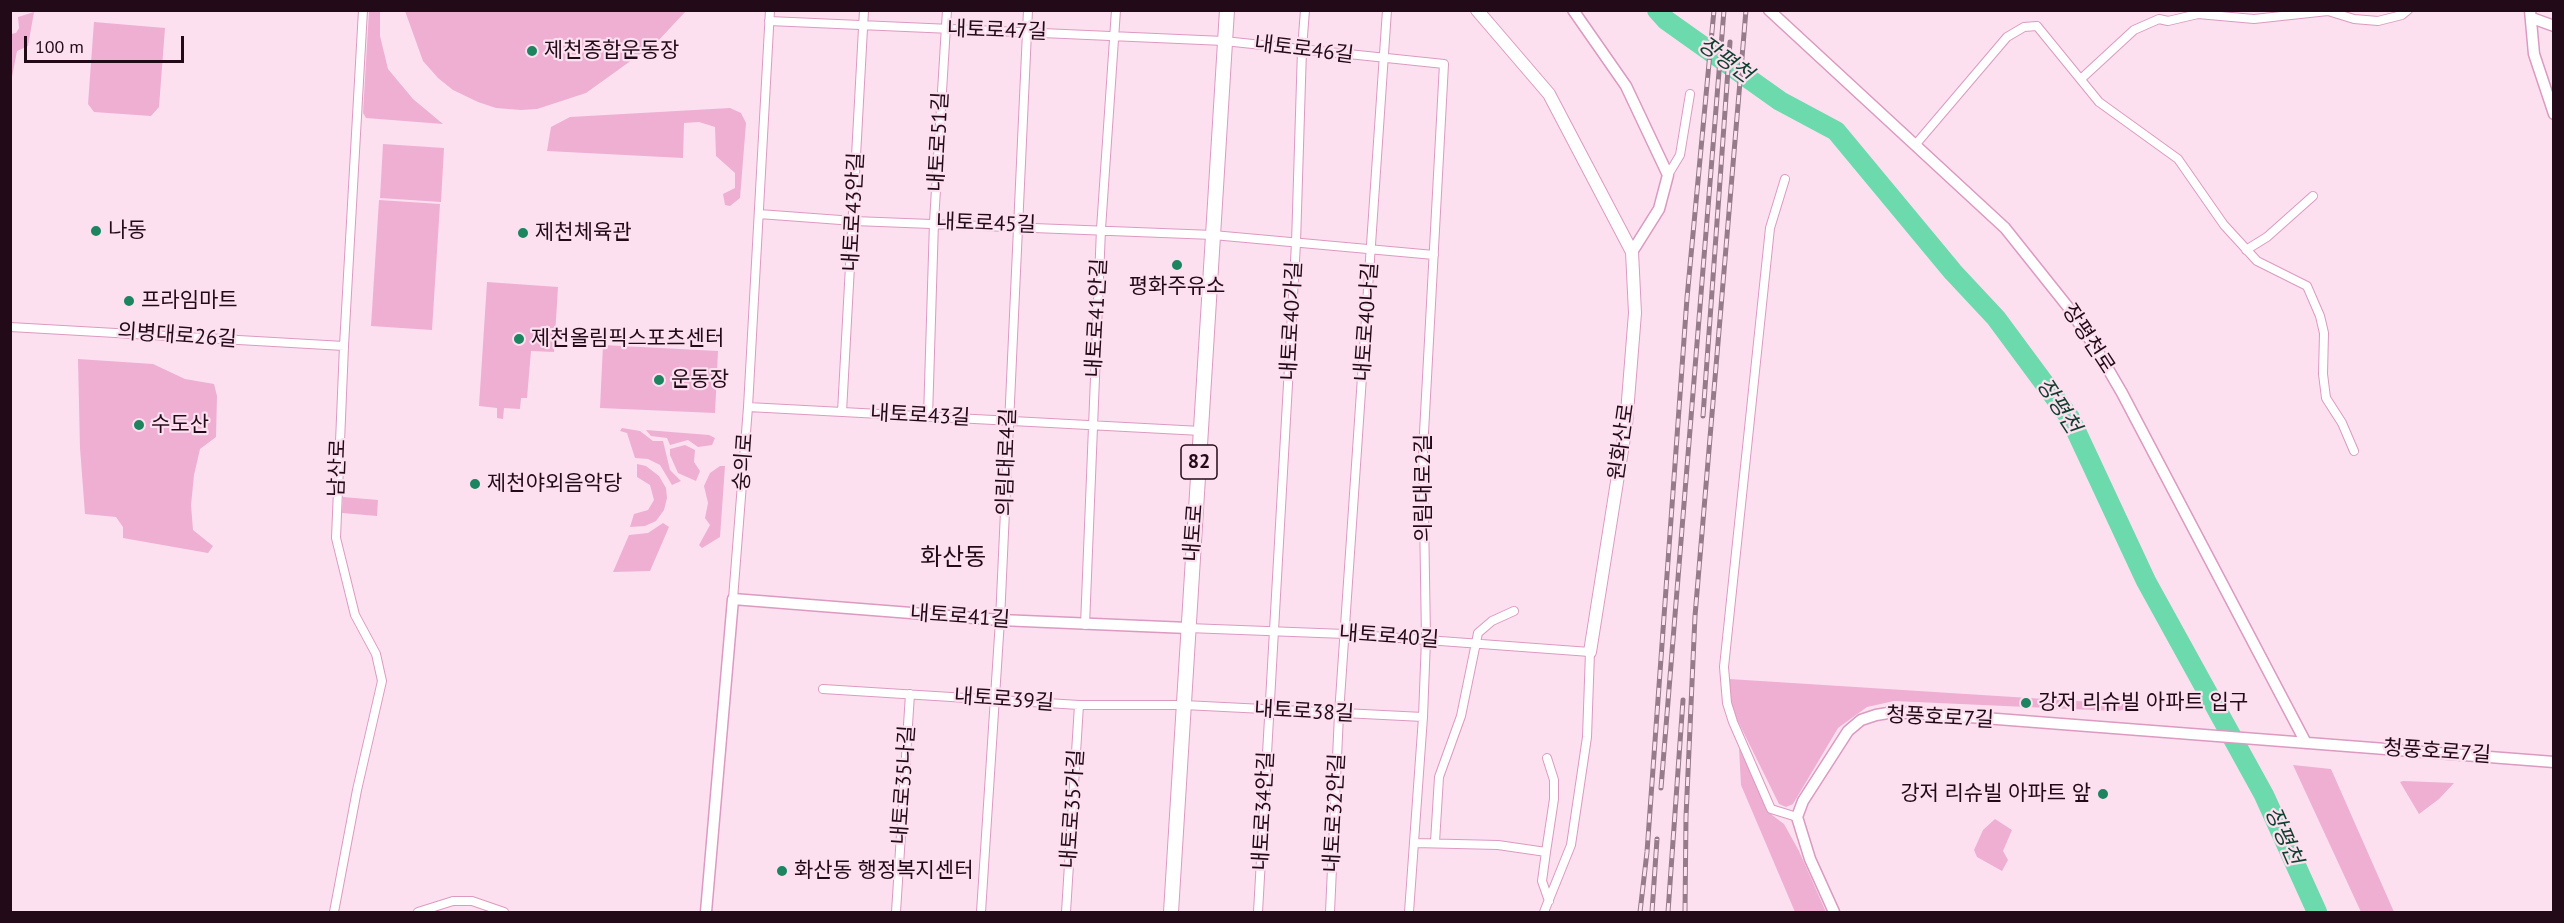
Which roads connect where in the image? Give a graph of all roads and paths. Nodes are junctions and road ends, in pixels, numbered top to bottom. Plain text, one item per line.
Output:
1 (363, 10) edge
2 (770, 10) edge
3 (864, 10) edge
4 (947, 10) edge
5 (1028, 10) edge
6 (1116, 10) edge
7 (1227, 10) edge
8 (1305, 10) edge
9 (1387, 10) edge
10 (1477, 10) edge
11 (1573, 10) edge
12 (2408, 10) edge
13 (1772, 12) edge
14 (2531, 14) edge
15 (2158, 15) edge
16 (769, 21) junction
17 (863, 25) junction
18 (2553, 26) edge
19 (946, 29) junction
20 (1028, 33) junction
21 (1115, 36) junction
22 (1224, 41) junction
23 (1302, 49) junction
24 (1384, 59) junction
25 (1444, 64) joint
26 (2082, 78) junction
27 (1690, 94) dead end
28 (2553, 114) edge
29 (1916, 144) junction
30 (1668, 174) junction
31 (1785, 179) dead end
32 (2313, 196) dead end
33 (759, 214) junction
34 (854, 221) junction
35 (934, 222) junction
36 (1019, 225) junction
37 (1101, 229) junction
38 (1213, 235) junction
39 (1296, 243) junction
40 (1372, 250) junction
41 (2246, 250) junction
42 (1632, 252) junction
43 (1434, 255) junction
44 (10, 327) edge
45 (344, 346) junction
46 (748, 407) junction
47 (842, 412) junction
48 (928, 417) junction
49 (1008, 420) junction
50 (1092, 423) junction
51 (1201, 431) junction
52 (2354, 451) dead end
53 (733, 599) junction
54 (1514, 611) dead end
55 (1000, 620) junction
56 (1085, 625) junction
57 (1188, 628) junction
58 (1273, 631) junction
59 (1345, 634) junction
60 (1426, 639) junction
61 (1474, 643) junction
62 (1590, 652) junction
63 (823, 688) dead end
64 (910, 694) junction
65 (995, 700) junction
66 (1079, 705) junction
67 (1184, 705) junction
68 (1269, 710) junction
69 (1340, 714) junction
70 (1423, 717) junction
71 (2306, 743) junction
72 (1547, 758) dead end
73 (2553, 762) edge
74 (1797, 817) junction
75 (1435, 842) junction
76 (1415, 843) junction
77 (1546, 852) junction
78 (1549, 901) junction
79 (334, 912) edge
80 (418, 912) edge
81 (504, 912) edge
82 (706, 912) edge
83 (896, 912) edge
84 (981, 912) edge
85 (1066, 912) edge
86 (1171, 912) edge
87 (1258, 912) edge
88 (1330, 912) edge
89 (1409, 912) edge
90 (1545, 912) edge
91 (1834, 912) edge

1 - 45 street, 남산로
2 - 16 street, 숭의로
3 - 17 street, 내토로43안길
4 - 19 street, 내토로51길
5 - 20 street, 의림대로4길
6 - 21 street, 내토로41안길
7 - 22 main road, 내토로 / 82
8 - 23 street, 내토로40가길
9 - 24 street, 내토로40나길
10 - 42 main road, 원화산로
11 - 30 street
12 - 15 street
13 - 29 street, 장평천로
14 - 18 street
14 - 28 street
15 - 26 street
16 - 17 street, 내토로47길
16 - 33 street, 숭의로
17 - 19 street, 내토로47길
17 - 34 street, 내토로43안길
19 - 20 street, 내토로47길
19 - 35 street, 내토로51길
20 - 21 street, 내토로47길
20 - 36 street, 의림대로4길
21 - 22 street, 내토로47길
21 - 37 street, 내토로41안길
22 - 23 street, 내토로46길
22 - 38 main road, 내토로 / 82
23 - 24 street, 내토로46길
23 - 39 street, 내토로40가길
24 - 25 street, 내토로46길
24 - 40 street, 내토로40나길
25 - 43 street, 의림대로2길
26 - 29 street
26 - 41 street
27 - 30 street
29 - 71 street, 장평천로
30 - 42 street
31 - 74 street
32 - 41 street
33 - 34 street, 내토로45길
33 - 46 street, 숭의로
34 - 35 street, 내토로45길
34 - 47 street, 내토로43안길
35 - 36 street, 내토로45길
35 - 48 street, 내토로51길
36 - 37 street, 내토로45길
36 - 49 street, 의림대로4길
37 - 38 street, 내토로45길
37 - 50 street, 내토로41안길
38 - 39 street, 내토로45길
38 - 51 main road, 내토로 / 82
39 - 40 street, 내토로45길
39 - 58 street, 내토로40가길
40 - 43 street, 내토로45길
40 - 59 street, 내토로40나길
41 - 52 street
42 - 62 main road, 원화산로
43 - 60 street, 의림대로2길
44 - 45 street, 의병대로26길
45 - 79 street, 남산로
46 - 47 street, 내토로43길
46 - 53 street, 숭의로
47 - 48 street, 내토로43길
48 - 49 street, 내토로43길
49 - 50 street, 내토로43길
49 - 55 street, 의림대로4길
50 - 51 street, 내토로43길
50 - 56 street, 내토로41안길
51 - 57 main road, 내토로 / 82
53 - 55 street, 내토로41길
53 - 82 street, 숭의로
54 - 61 street
55 - 56 street, 내토로41길
55 - 65 street, 의림대로4길
56 - 57 street, 내토로41길
57 - 58 street, 내토로40길
57 - 67 main road, 내토로 / 82
58 - 59 street, 내토로40길
58 - 68 street, 내토로40가길
59 - 60 street, 내토로40길
59 - 69 street, 내토로40나길
60 - 61 street, 내토로40길
60 - 70 street, 의림대로2길
61 - 62 street, 내토로40길
61 - 75 street
62 - 78 street, 원화산로
63 - 64 street, 내토로39길
64 - 65 street, 내토로39길
64 - 83 street, 내토로35나길
65 - 66 street, 내토로39길
65 - 84 street, 의림대로4길
66 - 67 street, 내토로39길
66 - 85 street, 내토로35가길
67 - 68 street, 내토로38길
67 - 86 main road, 내토로 / 82
68 - 69 street, 내토로38길
68 - 87 street, 내토로34안길
69 - 70 street, 내토로38길
69 - 88 street, 내토로32안길
70 - 76 street, 의림대로2길
71 - 73 street, 청풍호로7길
71 - 74 street, 청풍호로7길
72 - 77 street
74 - 91 street
75 - 76 street
75 - 77 street
76 - 89 street, 의림대로2길
77 - 78 street
78 - 90 street, 원화산로
80 - 81 street

